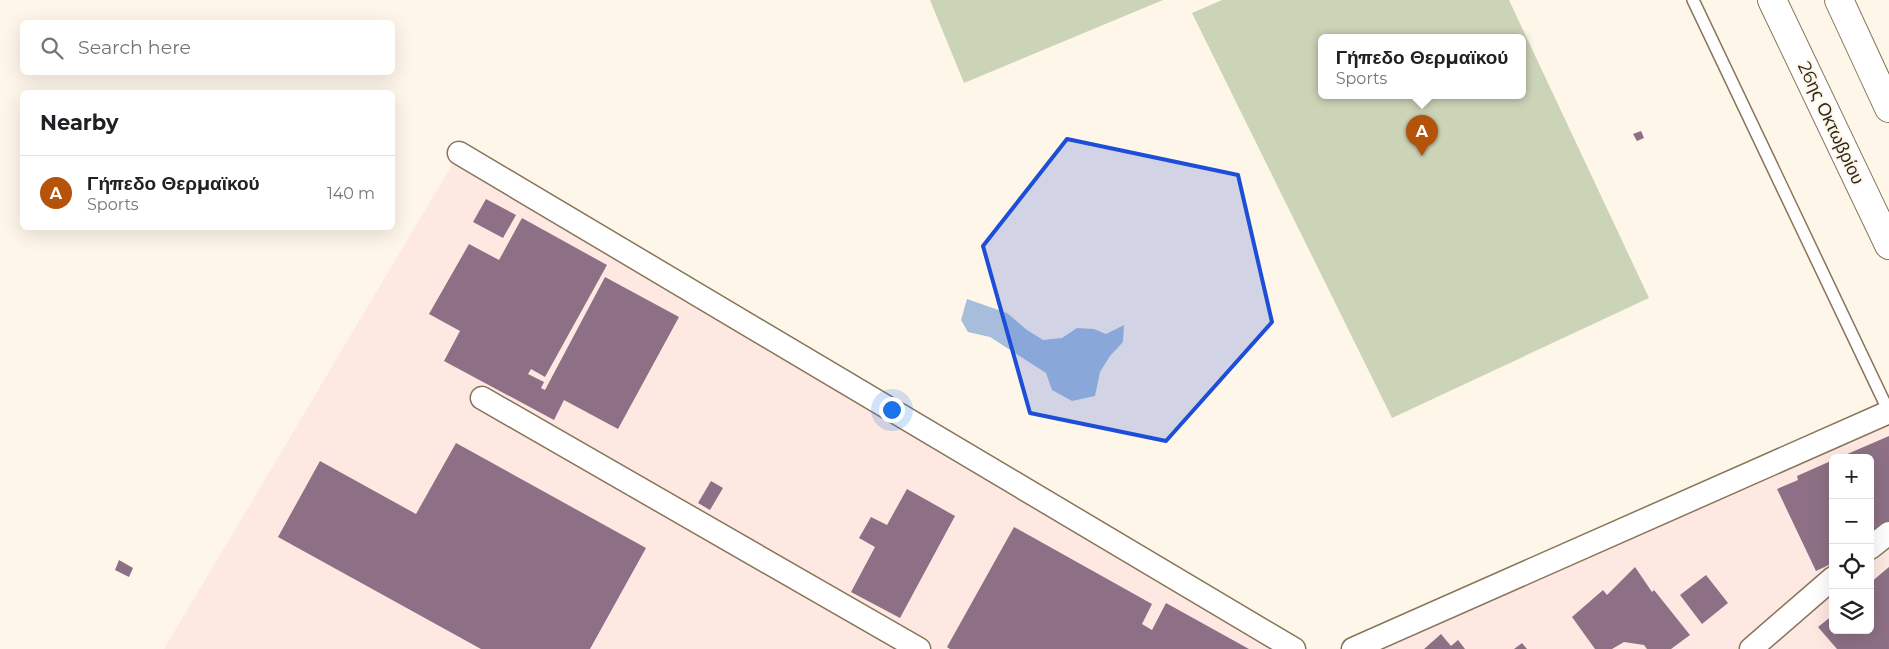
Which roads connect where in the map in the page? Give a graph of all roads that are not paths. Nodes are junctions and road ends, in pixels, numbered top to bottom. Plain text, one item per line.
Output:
1 (1693, 0) edge
2 (1772, 0) edge
3 (1839, 0) edge
4 (1889, 108) edge
5 (459, 153) dead end
6 (1889, 245) edge
7 (482, 398) dead end
8 (1889, 412) edge
9 (1889, 533) edge
10 (1874, 545) edge
11 (1829, 581) edge
12 (919, 649) edge
13 (1294, 649) edge
14 (1352, 649) edge
15 (1751, 649) edge

1 - 8 lane
2 - 6 main road, 26ης Οκτωβρίου
3 - 4 main road
5 - 13 street
7 - 12 street
8 - 14 street
9 - 10 street
11 - 15 street

